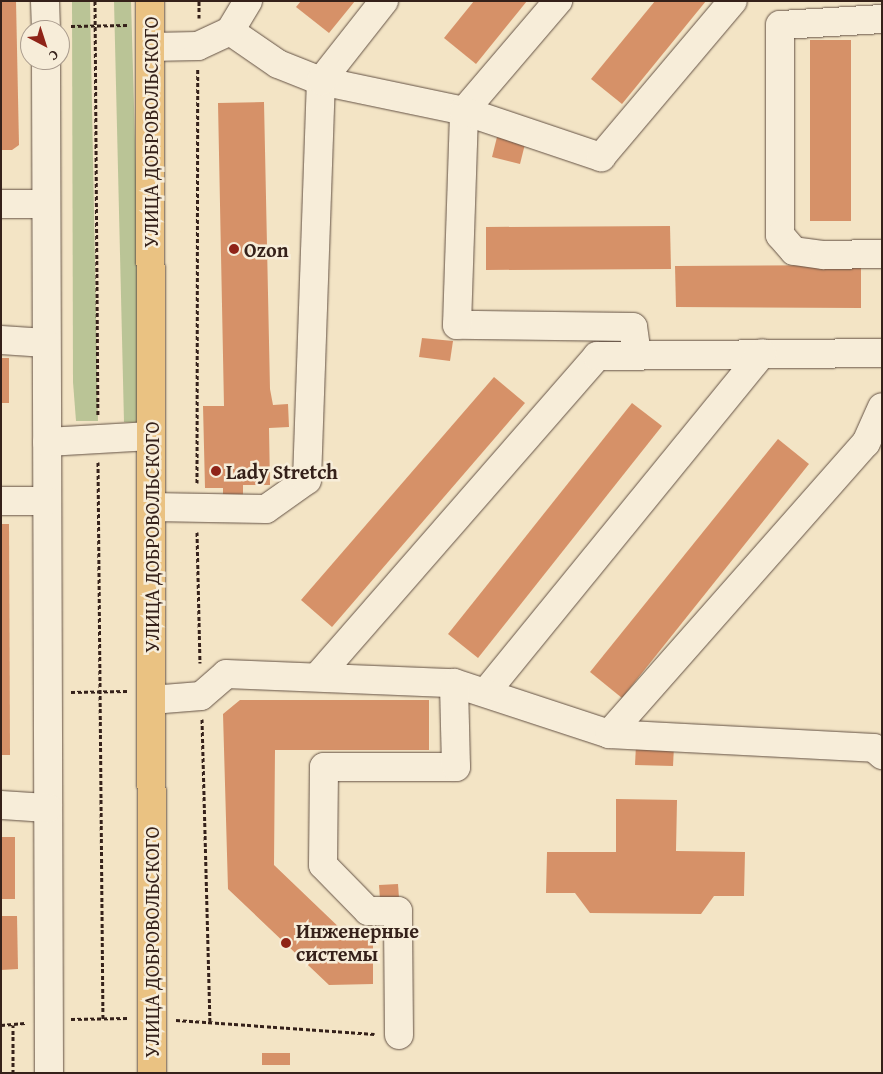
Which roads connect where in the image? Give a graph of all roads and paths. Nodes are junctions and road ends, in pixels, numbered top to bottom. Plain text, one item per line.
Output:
1 (95, 1) edge
2 (248, 1) edge
3 (384, 1) edge
4 (558, 1) edge
5 (733, 1) edge
6 (46, 19) edge
7 (882, 19) edge
8 (150, 24) edge
9 (95, 25) junction
10 (230, 31) junction
11 (46, 70) edge
12 (321, 81) junction
13 (464, 111) junction
14 (1, 204) edge
15 (46, 204) junction
16 (882, 254) edge
17 (1, 340) edge
18 (46, 343) junction
19 (762, 353) junction
20 (882, 353) edge
21 (637, 355) junction
22 (882, 407) edge
23 (151, 436) junction
24 (98, 440) junction
25 (47, 442) junction
26 (1, 501) edge
27 (47, 501) junction
28 (151, 508) junction
29 (319, 675) junction
30 (454, 683) junction
31 (100, 691) junction
32 (48, 692) junction
33 (486, 692) junction
34 (151, 695) junction
35 (609, 734) junction
36 (882, 755) edge
37 (1, 805) edge
38 (48, 808) junction
39 (151, 1018) junction
40 (48, 1019) junction
41 (103, 1019) junction
42 (1, 1026) edge
43 (12, 1026) junction
44 (399, 1035) joint
45 (12, 1073) edge
46 (49, 1073) edge
47 (152, 1073) edge

1 - 9 path
2 - 10 street
3 - 12 street
4 - 13 street
5 - 13 street
6 - 9 path
7 - 16 street
8 - 9 path
8 - 10 street
8 - 23 main road, УЛИЦА ДОБРОВОЛЬСКОГО
9 - 24 path
10 - 12 street
11 - 15 street
12 - 13 street
12 - 28 street
13 - 21 street
14 - 15 street
15 - 18 street
17 - 18 street
18 - 25 street
19 - 20 street
19 - 21 street
19 - 33 street
21 - 29 street
22 - 35 street
23 - 24 street
23 - 28 main road, УЛИЦА ДОБРОВОЛЬСКОГО
24 - 25 street
24 - 31 path
25 - 27 street
26 - 27 street
27 - 32 street
28 - 34 main road, УЛИЦА ДОБРОВОЛЬСКОГО
29 - 30 street
29 - 34 street
30 - 33 street
30 - 44 street
31 - 32 path
31 - 34 path
31 - 41 path
32 - 38 street
33 - 35 street
34 - 39 main road, УЛИЦА ДОБРОВОЛЬСКОГО
35 - 36 street
37 - 38 street
38 - 40 street
39 - 41 path
39 - 44 path
39 - 47 main road, УЛИЦА ДОБРОВОЛЬСКОГО
40 - 41 path
40 - 43 path
40 - 46 street
42 - 43 path
43 - 45 path

